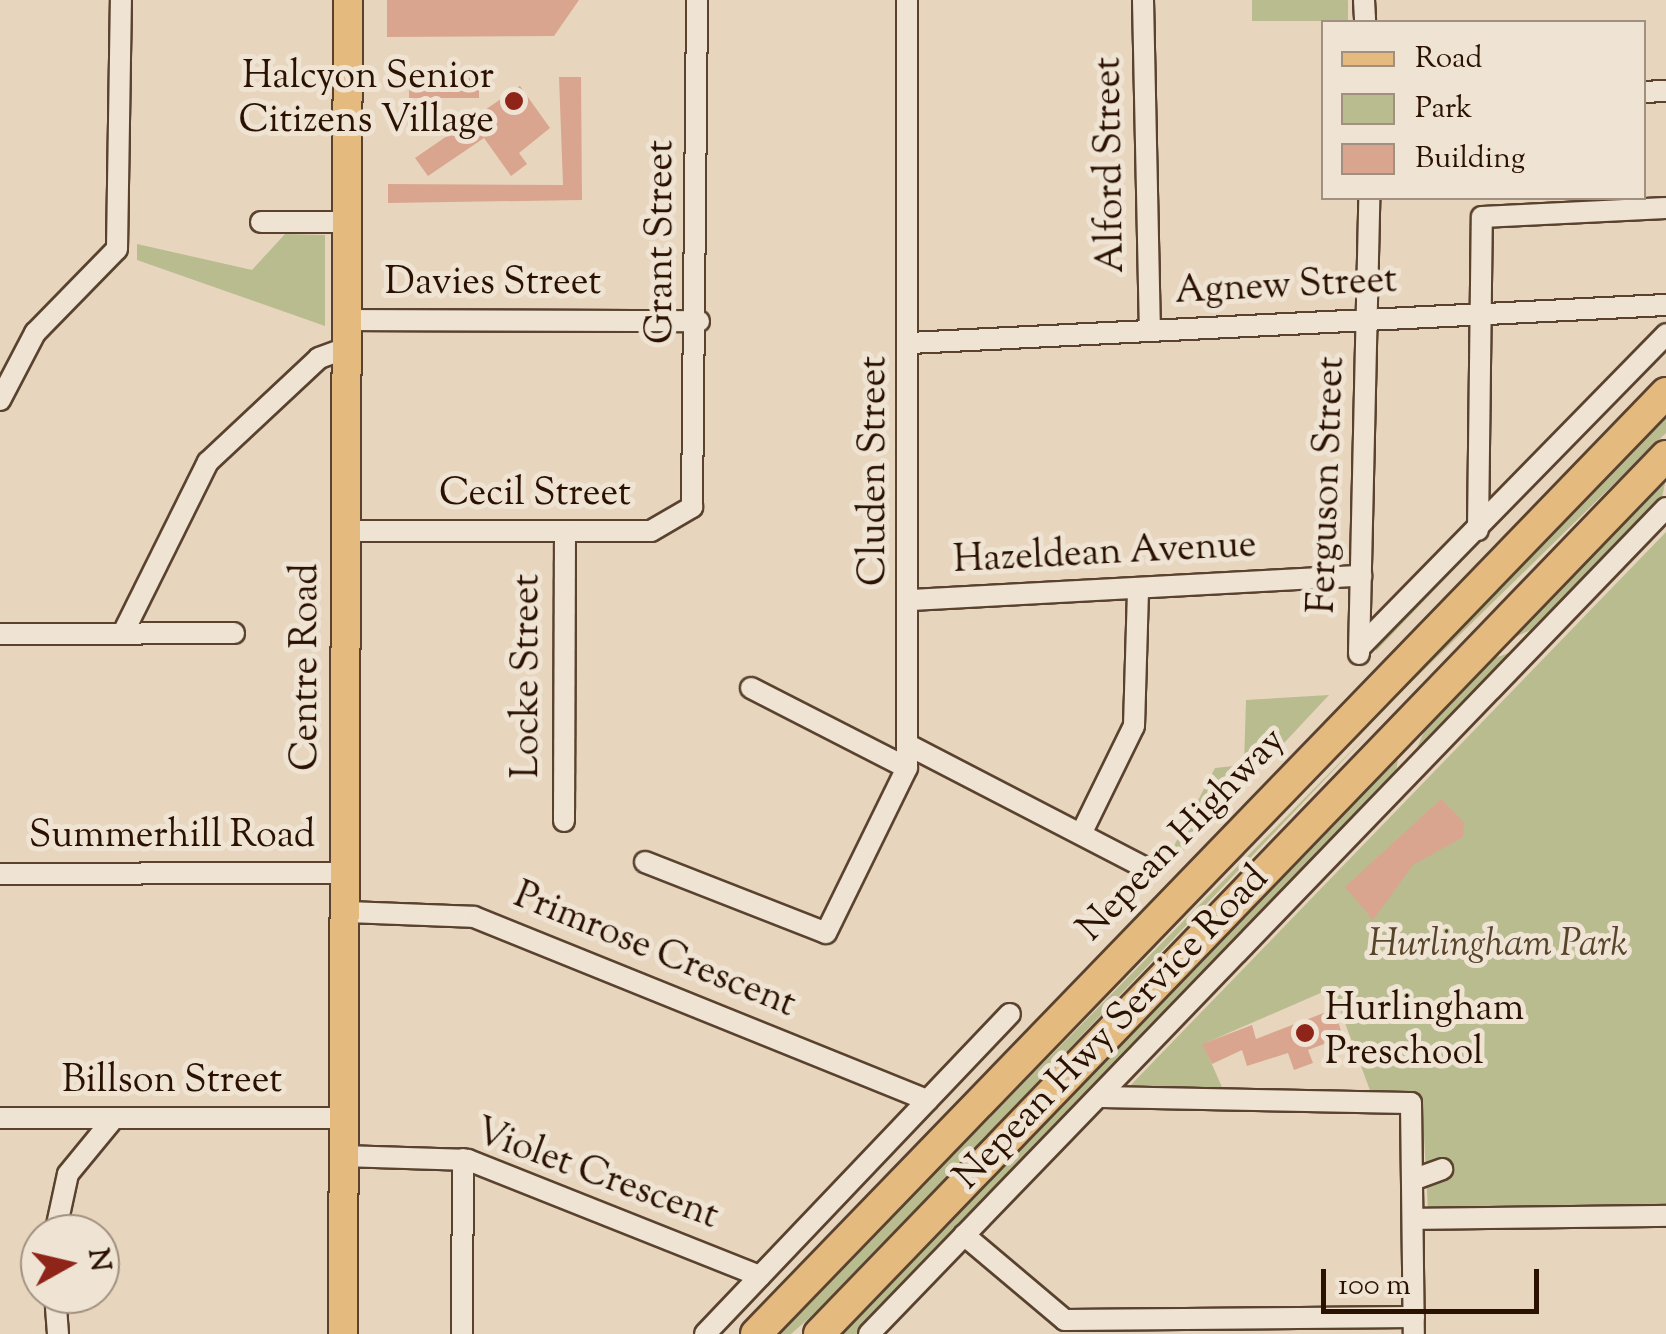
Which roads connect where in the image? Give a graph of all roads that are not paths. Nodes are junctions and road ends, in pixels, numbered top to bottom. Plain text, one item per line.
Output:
1 (121, 0) edge
2 (348, 0) edge
3 (697, 0) edge
4 (908, 0) edge
5 (1144, 0) edge
6 (1369, 200) edge
7 (1666, 208) edge
8 (261, 222) dead end
9 (348, 222) junction
10 (1666, 306) edge
11 (1479, 313) junction
12 (1368, 318) junction
13 (699, 320) junction
14 (1150, 330) junction
15 (1666, 334) edge
16 (910, 343) junction
17 (347, 347) junction
18 (1666, 393) edge
19 (0, 400) edge
20 (1666, 456) edge
21 (698, 484) joint
22 (1666, 508) edge
23 (346, 530) junction
24 (1478, 530) junction
25 (565, 531) junction
26 (1362, 576) junction
27 (1138, 588) junction
28 (912, 600) junction
29 (129, 633) junction
30 (234, 633) dead end
31 (0, 634) edge
32 (1486, 644) junction
33 (1532, 647) junction
34 (751, 688) dead end
35 (1370, 699) junction
36 (1402, 731) junction
37 (910, 757) junction
38 (1407, 772) junction
39 (564, 821) dead end
40 (1081, 834) junction
41 (644, 862) dead end
42 (1147, 869) dead end
43 (344, 873) junction
44 (0, 874) edge
45 (344, 912) junction
46 (1010, 1014) dead end
47 (1098, 1097) junction
48 (928, 1100) junction
49 (0, 1118) edge
50 (114, 1118) junction
51 (344, 1118) junction
52 (344, 1156) junction
53 (463, 1159) junction
54 (1442, 1169) dead end
55 (1415, 1179) junction
56 (59, 1214) edge
57 (1666, 1216) edge
58 (1415, 1219) junction
59 (964, 1235) junction
60 (760, 1276) junction
61 (1414, 1326) edge
62 (344, 1334) edge
63 (462, 1334) edge
64 (706, 1334) edge
65 (756, 1334) edge
66 (818, 1334) edge
67 (869, 1334) edge

1 - 19 street
2 - 9 main road, Centre Road
3 - 13 street, Grant Street
4 - 16 street, Cluden Street
5 - 14 street, Alford Street
6 - 12 street, Ferguson Street
7 - 11 street
8 - 9 street
9 - 17 main road, Centre Road
10 - 11 street, Agnew Street
11 - 12 street, Agnew Street
11 - 24 street
12 - 14 street, Agnew Street
12 - 26 street, Ferguson Street
13 - 17 street, Davies Street
13 - 21 street, Grant Street
14 - 16 street, Agnew Street
15 - 24 street
16 - 28 street, Cluden Street
17 - 23 main road, Centre Road
17 - 29 street, Davies Street
18 - 35 highway, Nepean Highway
20 - 32 highway
21 - 25 street, Cecil Street
22 - 33 street, Nepean Hwy Service Road
23 - 25 street, Cecil Street
23 - 43 main road, Centre Road
24 - 26 street, Ferguson Street
25 - 39 street, Locke Street
26 - 27 street, Hazeldean Avenue
27 - 28 street, Hazeldean Avenue
27 - 40 street
28 - 37 street, Cluden Street
29 - 30 street
29 - 31 street
32 - 33 street
32 - 36 highway
33 - 38 street, Nepean Hwy Service Road
34 - 37 street
35 - 36 highway
35 - 65 highway, Nepean Highway
36 - 38 street
36 - 66 highway
37 - 40 street
37 - 41 street, Cluden Street
38 - 47 street, Nepean Hwy Service Road
40 - 42 street
43 - 44 street, Summerhill Road
43 - 45 main road, Centre Road
45 - 48 street, Primrose Crescent
45 - 51 main road, Centre Road
46 - 48 street
47 - 55 street
47 - 59 street, Nepean Hwy Service Road
48 - 60 street
49 - 50 street, Billson Street
50 - 51 street, Billson Street
50 - 56 street
51 - 52 main road, Centre Road
52 - 53 street, Violet Crescent
52 - 62 main road, Centre Road
53 - 60 street, Violet Crescent
53 - 63 street
54 - 55 street
55 - 58 street
57 - 58 street
58 - 61 street
59 - 61 street
59 - 67 street, Nepean Hwy Service Road
60 - 64 street

